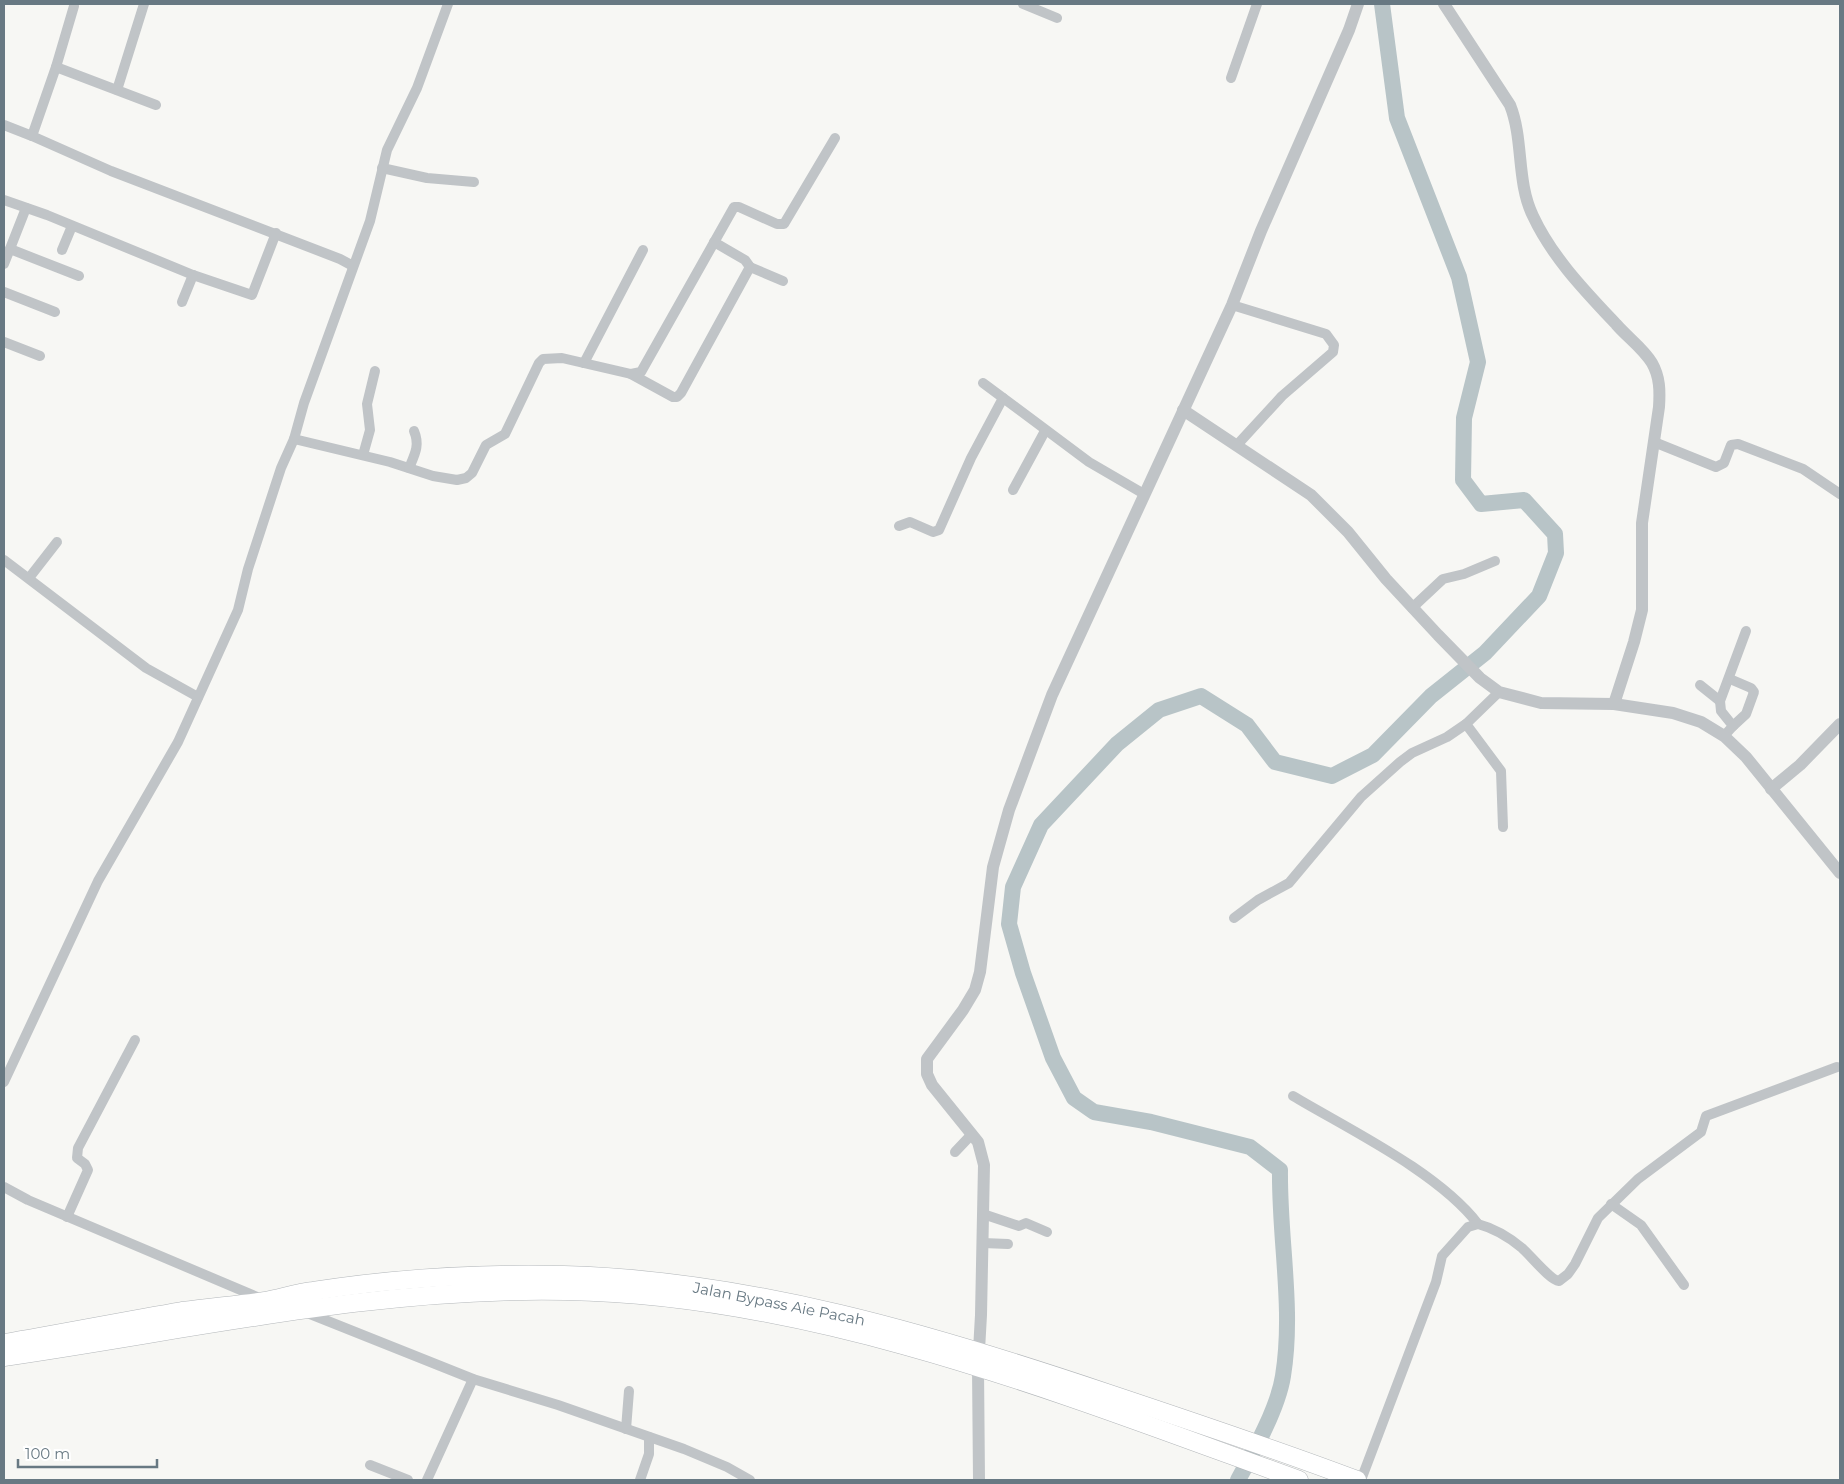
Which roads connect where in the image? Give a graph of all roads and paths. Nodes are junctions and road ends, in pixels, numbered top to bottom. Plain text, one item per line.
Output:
1 (144, 4) edge
2 (448, 4) edge
3 (1023, 4) edge
4 (1257, 4) edge
5 (1358, 4) edge
6 (1444, 4) edge
7 (74, 6) dead end
8 (1057, 18) dead end
9 (56, 67) junction
10 (1231, 78) dead end
11 (116, 90) junction
12 (156, 105) dead end
13 (4, 125) edge
14 (32, 136) junction
15 (835, 138) dead end
16 (382, 168) junction
17 (474, 182) dead end
18 (4, 200) edge
19 (26, 208) junction
20 (72, 226) junction
21 (276, 233) junction
22 (714, 242) junction
23 (10, 249) junction
24 (62, 250) dead end
25 (643, 250) dead end
26 (4, 264) edge
27 (352, 266) junction
28 (750, 267) junction
29 (193, 275) junction
30 (79, 276) dead end
31 (784, 281) dead end
32 (4, 292) edge
33 (182, 302) dead end
34 (1232, 305) junction
35 (55, 312) dead end
36 (4, 342) edge
37 (40, 356) dead end
38 (584, 363) junction
39 (375, 372) dead end
40 (631, 374) junction
41 (983, 383) dead end
42 (1003, 398) junction
43 (1183, 410) junction
44 (414, 431) dead end
45 (1045, 432) junction
46 (294, 439) junction
47 (1654, 442) junction
48 (1237, 445) junction
49 (363, 455) junction
50 (409, 468) junction
51 (1013, 490) dead end
52 (1144, 494) junction
53 (1840, 494) edge
54 (899, 526) dead end
55 (57, 542) dead end
56 (1495, 561) dead end
57 (5, 563) edge
58 (29, 578) junction
59 (1412, 608) junction
60 (1746, 631) dead end
61 (1730, 679) junction
62 (1700, 684) dead end
63 (1499, 692) junction
64 (198, 697) junction
65 (1720, 701) junction
66 (1614, 704) junction
67 (1466, 724) junction
68 (1840, 724) edge
69 (1733, 726) junction
70 (1724, 736) junction
71 (1771, 789) junction
72 (1503, 827) dead end
73 (1840, 874) edge
74 (1234, 918) dead end
75 (135, 1040) dead end
76 (1837, 1067) dead end
77 (4, 1082) edge
78 (1293, 1096) dead end
79 (972, 1134) junction
80 (955, 1152) dead end
81 (4, 1187) edge
82 (1611, 1204) junction
83 (983, 1214) junction
84 (67, 1217) junction
85 (1478, 1224) junction
86 (1047, 1232) dead end
87 (983, 1243) junction
88 (1008, 1244) dead end
89 (1684, 1285) dead end
90 (333, 1298) junction
91 (266, 1301) junction
92 (299, 1310) junction
93 (4, 1343) edge
94 (979, 1350) junction
95 (4, 1357) edge
96 (978, 1368) junction
97 (473, 1379) junction
98 (629, 1391) dead end
99 (626, 1429) junction
100 (649, 1437) junction
101 (370, 1465) dead end
102 (1293, 1478) edge
103 (408, 1480) edge
104 (427, 1480) edge
105 (640, 1480) edge
106 (750, 1480) edge
107 (979, 1480) edge
108 (1358, 1480) edge
109 (1361, 1480) edge

1 - 11 street
2 - 16 street
3 - 8 street
4 - 10 street
5 - 34 street
6 - 47 street
7 - 9 street
9 - 11 street
9 - 14 street
11 - 12 street
13 - 14 street
14 - 21 street
15 - 22 street
16 - 17 street
16 - 27 street
18 - 19 street
19 - 20 street
19 - 23 street
20 - 24 street
20 - 29 street
21 - 27 street
21 - 29 street
22 - 28 street
22 - 40 street
23 - 26 street
23 - 30 street
25 - 38 street
27 - 46 street
28 - 31 street
28 - 40 street
29 - 33 street
32 - 35 street
34 - 43 street
34 - 48 street
36 - 37 street
38 - 40 street
38 - 50 street
39 - 49 street
41 - 42 street
42 - 45 street
42 - 54 street
43 - 48 street
43 - 52 street
44 - 50 street
45 - 51 street
45 - 52 street
46 - 49 street
46 - 64 street
47 - 53 street
47 - 66 street
48 - 59 street
49 - 50 street
52 - 79 street
55 - 58 street
56 - 59 street
57 - 58 street
58 - 64 street
59 - 63 street
60 - 61 street
61 - 65 street
61 - 69 street
62 - 65 street
63 - 66 street
63 - 67 street
64 - 77 street
65 - 69 street
66 - 70 street
67 - 72 street
67 - 74 street
68 - 71 street
69 - 70 street
70 - 71 street
71 - 73 street
75 - 84 street
76 - 82 street
78 - 85 street
79 - 80 street
79 - 83 street
81 - 84 street
82 - 85 street
82 - 89 street
83 - 86 street
83 - 87 street
84 - 91 street
85 - 109 street
87 - 88 street
87 - 94 street
90 - 91 highway
90 - 92 highway
90 - 94 highway, Jalan Bypass Aie Pacah
90 - 96 highway, Jalan Bypass Aie Pacah
91 - 92 street
91 - 93 highway
92 - 95 highway
92 - 97 street
94 - 96 street
94 - 108 highway, Jalan Bypass Aie Pacah
96 - 102 highway, Jalan Bypass Aie Pacah
96 - 107 street
97 - 99 street
97 - 104 street
98 - 99 street
99 - 100 street
100 - 105 street
100 - 106 street
101 - 103 street

